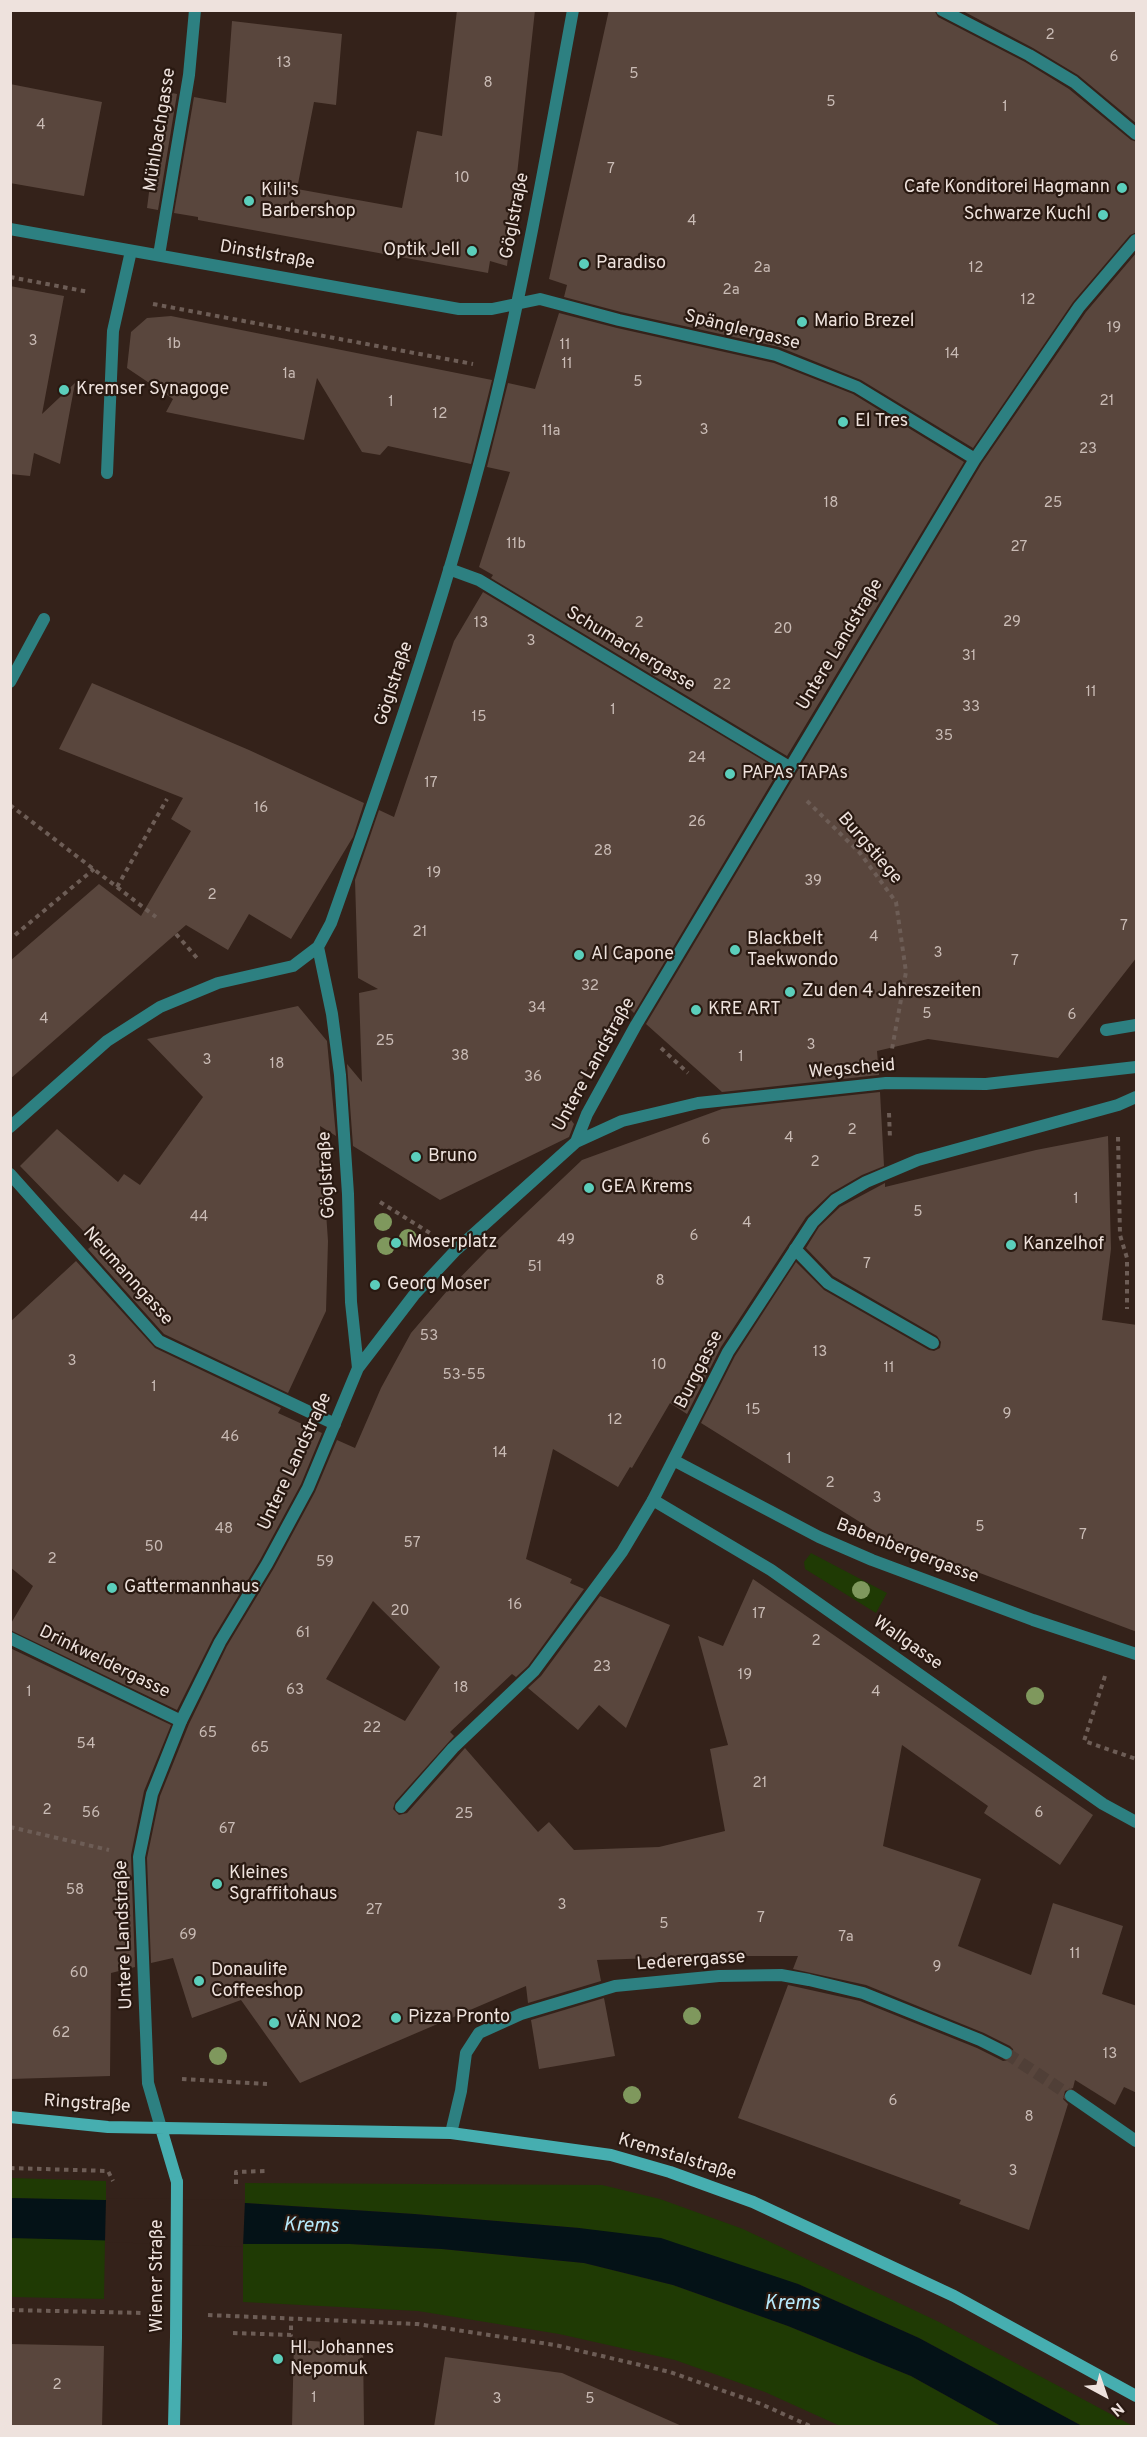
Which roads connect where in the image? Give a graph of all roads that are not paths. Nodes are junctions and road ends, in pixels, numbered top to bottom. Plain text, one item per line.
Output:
1 (195, 10) edge
2 (573, 10) edge
3 (942, 10) edge
4 (1137, 134) edge
5 (10, 229) edge
6 (1137, 240) edge
7 (131, 251) junction
8 (159, 255) junction
9 (518, 304) junction
10 (975, 459) junction
11 (107, 473) dead end
12 (449, 569) junction
13 (44, 619) dead end
14 (10, 682) edge
15 (789, 767) junction
16 (318, 947) junction
17 (1137, 1025) edge
18 (1106, 1030) dead end
19 (1137, 1067) edge
20 (1137, 1097) edge
21 (10, 1127) edge
22 (576, 1142) junction
23 (10, 1174) edge
24 (795, 1249) junction
25 (933, 1343) dead end
26 (358, 1368) junction
27 (335, 1424) junction
28 (675, 1461) junction
29 (653, 1500) junction
30 (10, 1638) edge
31 (1137, 1654) edge
32 (181, 1721) junction
33 (401, 1807) dead end
34 (1137, 1822) edge
35 (1006, 2053) tunnel mouth
36 (1071, 2096) tunnel mouth
37 (10, 2117) edge
38 (161, 2128) junction
39 (452, 2133) junction
40 (1137, 2141) edge
41 (1137, 2396) edge
42 (174, 2427) edge

1 - 8 street, Mühlbachgasse
2 - 9 street, Göglstraße
3 - 4 street
5 - 7 street, Dinstlstraße
6 - 10 street, Untere Landstraße
7 - 8 street, Dinstlstraße
7 - 11 street
8 - 9 street, Dinstlstraße
9 - 10 street, Spänglergasse
9 - 12 street, Göglstraße
10 - 15 street, Untere Landstraße
12 - 15 street, Schumachergasse
12 - 16 street, Göglstraße
13 - 14 street
15 - 22 street, Untere Landstraße
16 - 21 street
16 - 26 street, Göglstraße
17 - 18 street
19 - 22 street, Wegscheid
20 - 24 street, Burggasse
22 - 26 street, Untere Landstraße
23 - 27 street, Neumanngasse
24 - 25 street
24 - 28 street, Burggasse
26 - 27 street, Untere Landstraße
27 - 32 street, Untere Landstraße
28 - 29 street, Burggasse
28 - 31 street, Babenbergergasse
29 - 33 street, Burggasse
29 - 34 street, Wallgasse
30 - 32 street, Drinkweldergasse
32 - 38 street, Untere Landstraße
35 - 39 street, Lederergasse
36 - 40 street
37 - 38 main road, Ringstraße
38 - 39 main road, Kremstalstraße
38 - 42 main road, Wiener Straße, bridge
39 - 41 main road, Kremstalstraße

